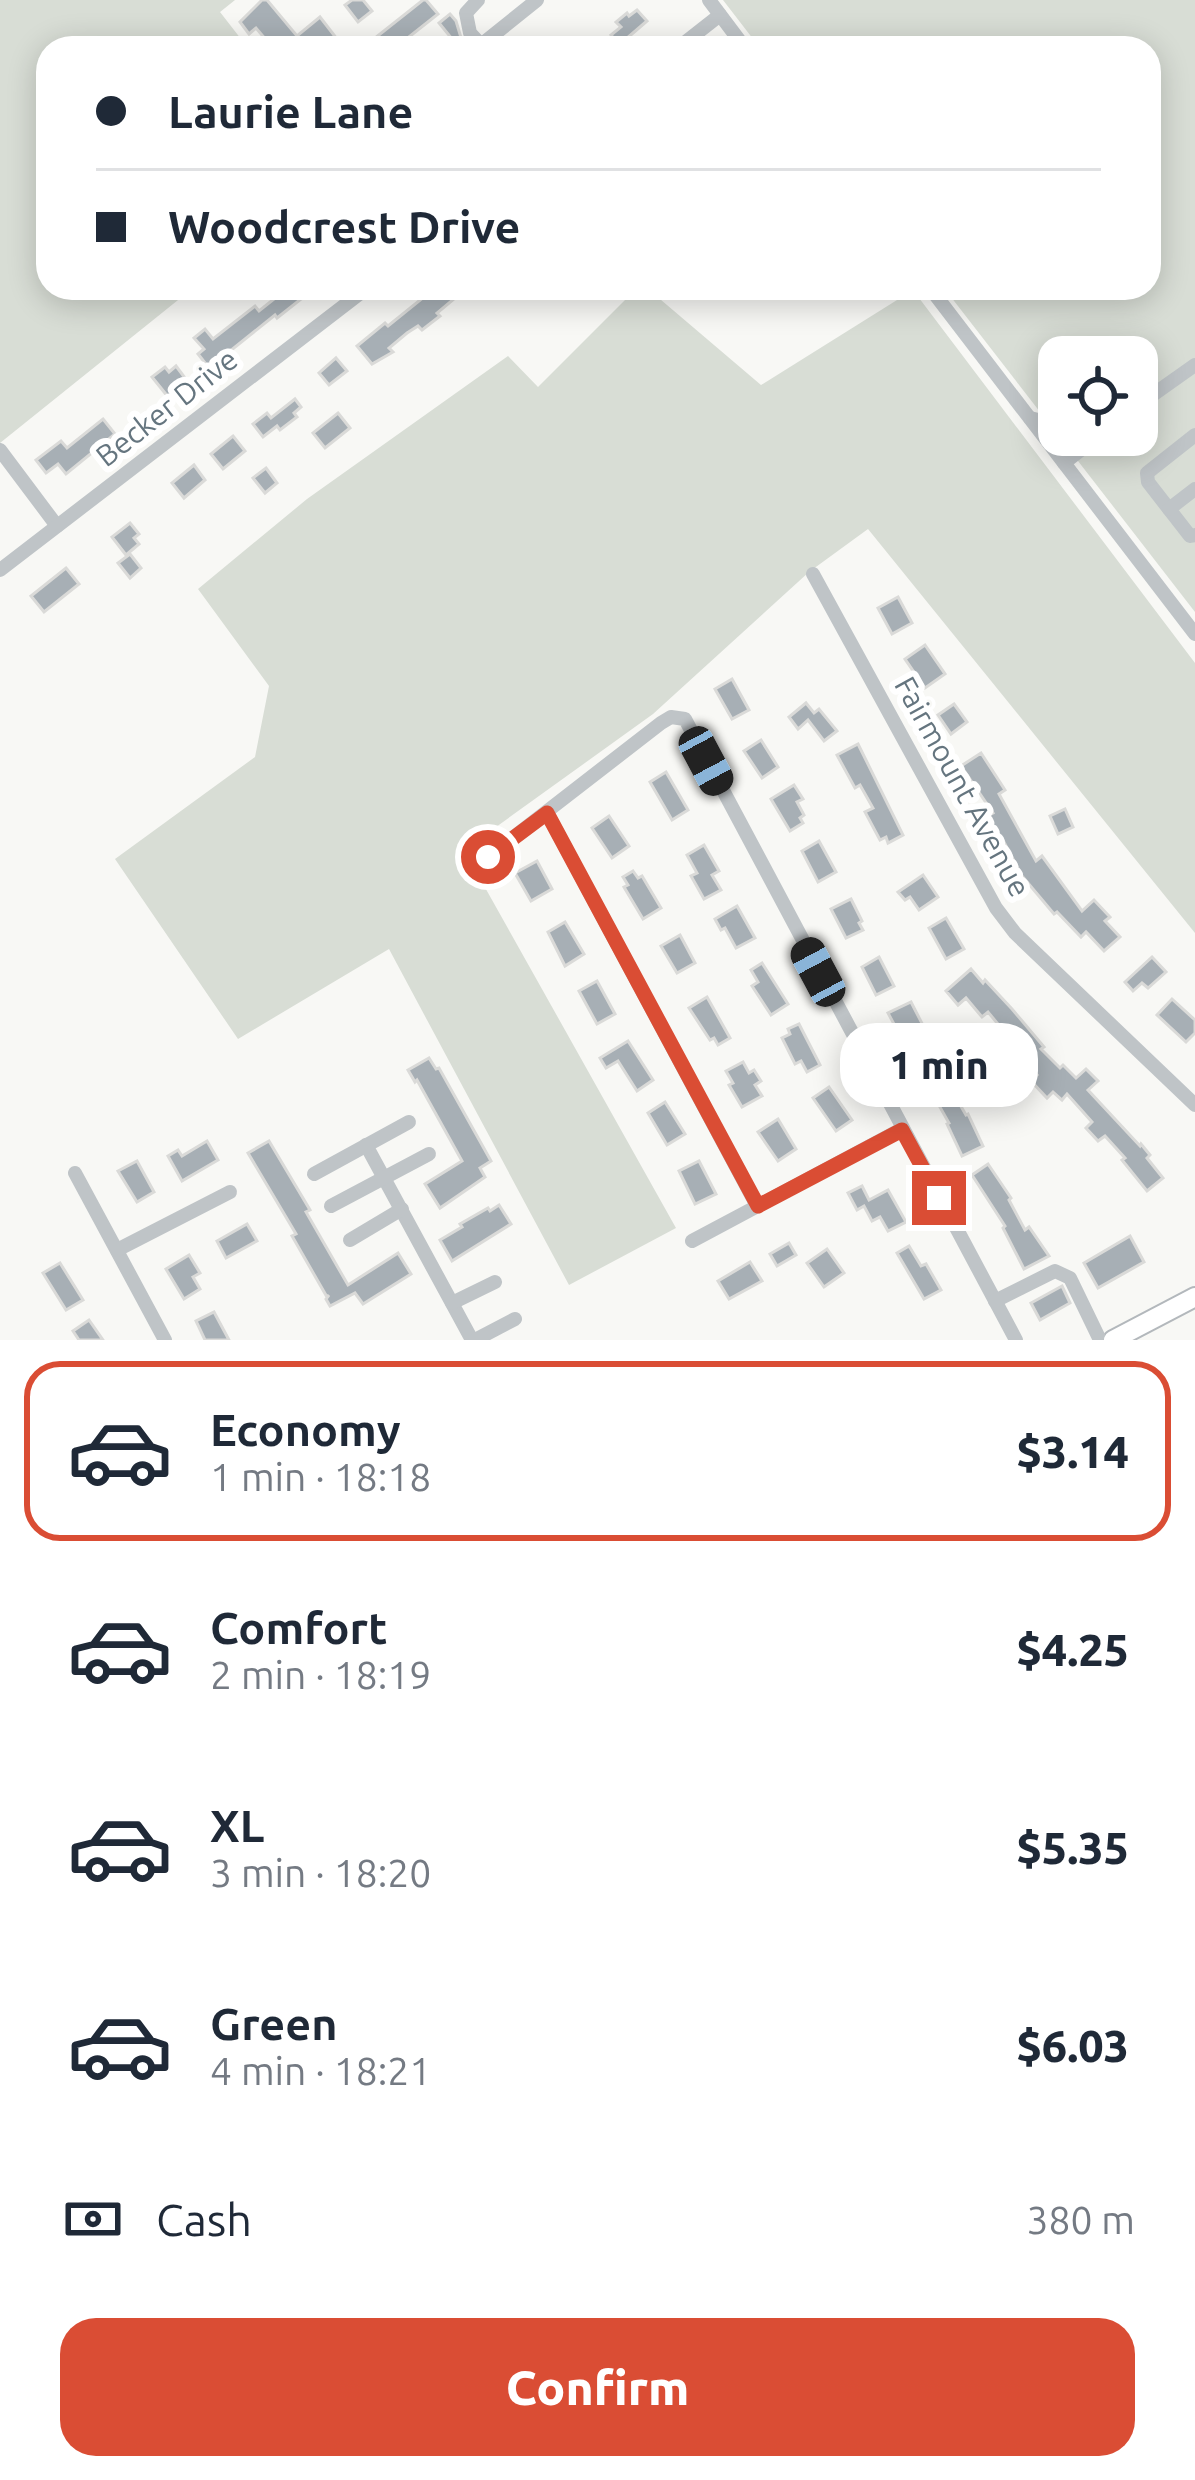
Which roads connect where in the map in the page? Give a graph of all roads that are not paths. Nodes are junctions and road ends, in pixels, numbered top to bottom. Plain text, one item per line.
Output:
1 (478, 0) edge
2 (537, 0) edge
3 (709, 0) edge
4 (720, 15) junction
5 (472, 36) edge
6 (492, 36) edge
7 (693, 36) edge
8 (737, 36) edge
9 (351, 300) edge
10 (939, 300) edge
11 (1195, 365) edge
12 (1158, 391) edge
13 (1030, 418) junction
14 (1038, 420) edge
15 (1195, 436) edge
16 (0, 450) edge
17 (1073, 456) edge
18 (1064, 463) junction
19 (1195, 488) edge
20 (1169, 509) junction
21 (57, 526) junction
22 (1195, 535) edge
23 (0, 570) edge
24 (813, 574) dead end
25 (1195, 634) edge
26 (547, 813) junction
27 (488, 857) dead end
28 (1195, 1105) edge
29 (409, 1122) dead end
30 (902, 1130) junction
31 (366, 1145) junction
32 (429, 1154) dead end
33 (75, 1173) dead end
34 (314, 1174) dead end
35 (384, 1178) junction
36 (230, 1192) dead end
37 (331, 1206) dead end
38 (758, 1206) junction
39 (401, 1209) junction
40 (350, 1240) dead end
41 (692, 1241) dead end
42 (117, 1250) junction
43 (495, 1282) dead end
44 (1195, 1297) edge
45 (995, 1301) junction
46 (452, 1304) junction
47 (515, 1319) dead end
48 (165, 1340) edge
49 (473, 1340) edge
50 (1016, 1340) edge
51 (1100, 1340) edge
52 (1113, 1340) edge

1 - 5 street
2 - 6 street
3 - 4 street
4 - 7 street
4 - 8 street
9 - 21 street, Becker Drive
10 - 13 street
11 - 12 street
13 - 14 street
13 - 18 street
15 - 20 street
16 - 21 street
17 - 18 street
18 - 25 street
19 - 20 street
20 - 22 street
21 - 23 street, Becker Drive
24 - 28 street, Fairmount Avenue
26 - 27 street
26 - 30 street
26 - 38 street
29 - 31 street
30 - 38 street
30 - 45 street
31 - 34 street
31 - 35 street
32 - 35 street
33 - 42 street
35 - 37 street
35 - 39 street
36 - 42 street
38 - 41 street
39 - 40 street
39 - 46 street
42 - 48 street
43 - 46 street
44 - 52 main road
45 - 50 street
45 - 51 street
46 - 49 street
47 - 49 street

